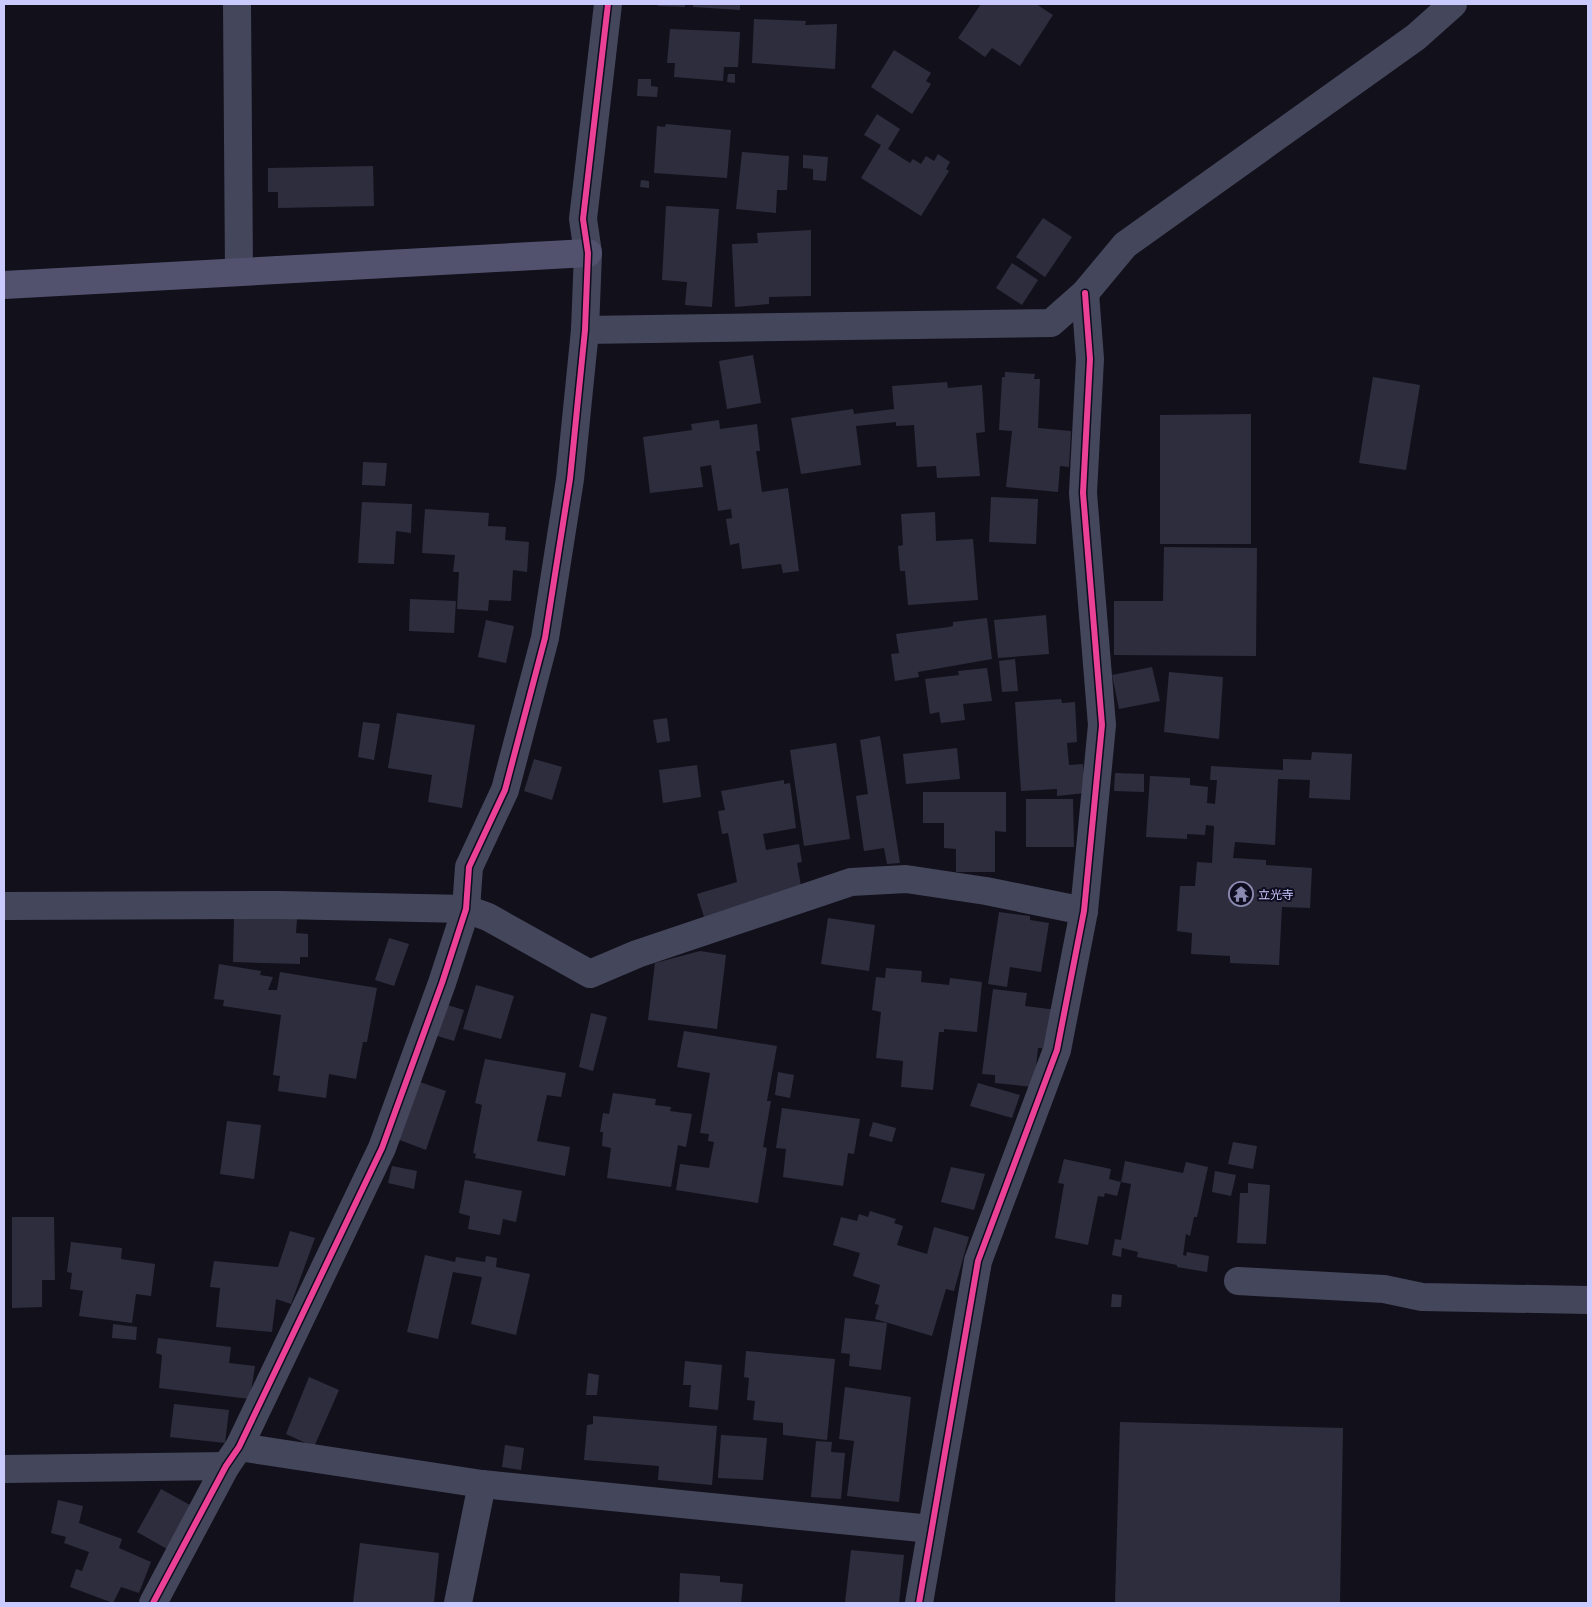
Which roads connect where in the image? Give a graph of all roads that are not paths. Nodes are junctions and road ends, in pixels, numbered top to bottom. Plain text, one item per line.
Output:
1 (237, 4) edge
2 (608, 4) edge
3 (1453, 4) edge
4 (588, 254) junction
5 (239, 272) junction
6 (4, 285) edge
7 (1084, 293) junction
8 (585, 330) junction
9 (4, 906) edge
10 (466, 909) junction
11 (1084, 910) junction
12 (1238, 1281) dead end
13 (1588, 1300) edge
14 (232, 1456) junction
15 (4, 1469) edge
16 (482, 1484) junction
17 (931, 1529) junction
18 (153, 1603) edge
19 (458, 1603) edge
20 (920, 1603) edge

1 - 5 street
2 - 4 street
3 - 7 street
4 - 5 street
4 - 8 street
5 - 6 street
7 - 8 street
7 - 11 street
8 - 10 street
9 - 10 street
10 - 11 street
10 - 14 street
11 - 17 street
12 - 13 street
14 - 15 street
14 - 16 street
14 - 18 street
16 - 17 street
16 - 19 street
17 - 20 street

